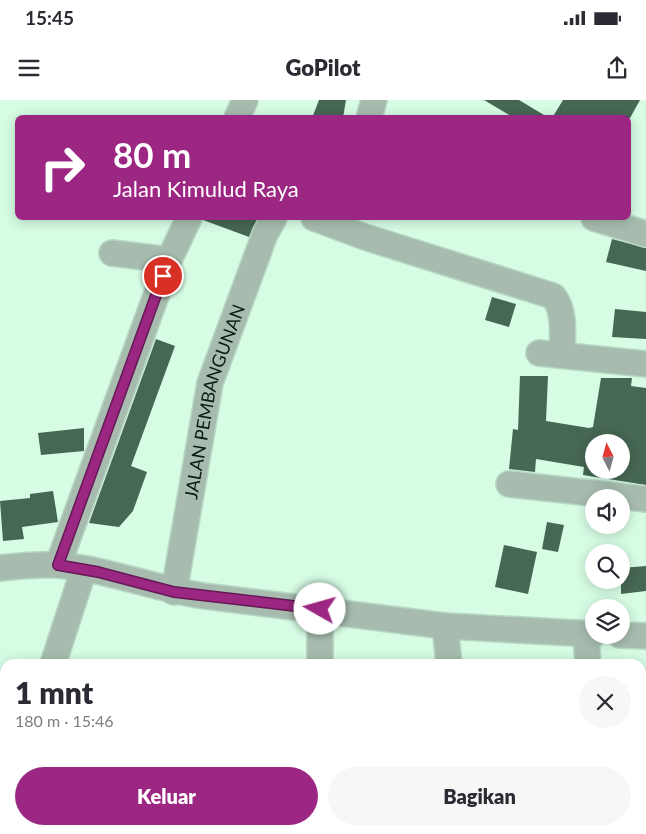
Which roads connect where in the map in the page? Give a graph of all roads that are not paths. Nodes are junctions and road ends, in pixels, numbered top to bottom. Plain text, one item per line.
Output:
1 (245, 100) edge
2 (374, 100) edge
3 (238, 115) edge
4 (370, 115) edge
5 (188, 220) edge
6 (273, 220) edge
7 (319, 220) edge
8 (600, 220) edge
9 (646, 234) edge
10 (112, 252) dead end
11 (169, 260) junction
12 (646, 364) edge
13 (509, 484) dead end
14 (646, 499) edge
15 (58, 565) junction
16 (0, 568) edge
17 (84, 569) junction
18 (174, 592) junction
19 (320, 609) junction
20 (446, 626) junction
21 (585, 634) edge
22 (630, 635) edge
23 (646, 636) edge
24 (589, 644) edge
25 (55, 659) edge
26 (320, 659) edge
27 (449, 659) edge
28 (588, 659) edge

1 - 3 street
2 - 4 street
5 - 11 street
6 - 18 street, JALAN PEMBANGUNAN
7 - 12 street
8 - 9 street
10 - 11 street
11 - 15 street
13 - 14 street
15 - 16 street
15 - 17 street
17 - 18 street
17 - 25 street
18 - 19 street
19 - 20 street
19 - 26 street
20 - 21 street
20 - 27 street
22 - 23 street
24 - 28 street

